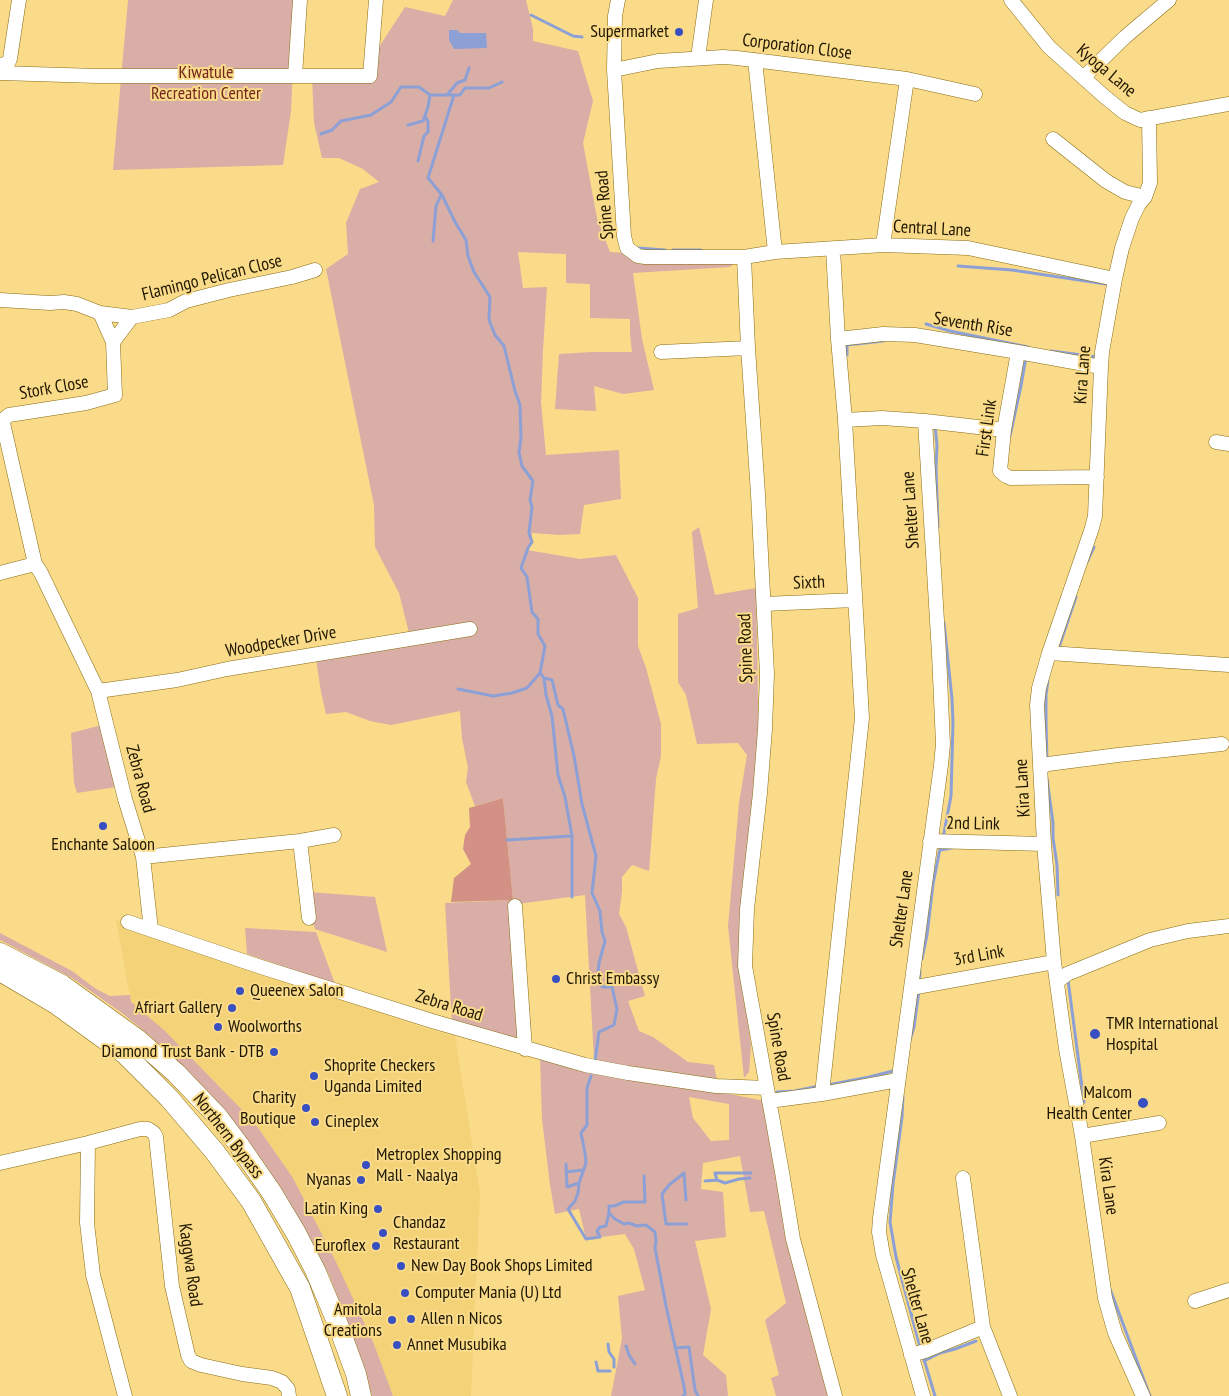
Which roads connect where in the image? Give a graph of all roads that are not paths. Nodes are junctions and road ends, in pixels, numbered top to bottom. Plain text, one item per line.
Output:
1 (19, 0) edge
2 (300, 0) edge
3 (376, 0) edge
4 (618, 0) edge
5 (706, 0) edge
6 (1012, 0) edge
7 (1169, 0) edge
8 (698, 58) junction
9 (755, 60) junction
10 (0, 65) edge
11 (614, 70) junction
12 (0, 73) edge
13 (295, 76) junction
14 (1084, 77) junction
15 (907, 79) junction
16 (975, 94) dead end
17 (1229, 104) edge
18 (1149, 118) junction
19 (1053, 139) dead end
20 (1145, 197) junction
21 (883, 245) junction
22 (833, 249) junction
23 (774, 252) junction
24 (744, 258) junction
25 (315, 270) dead end
26 (1115, 279) junction
27 (0, 300) edge
28 (100, 312) junction
29 (132, 317) junction
30 (838, 339) junction
31 (113, 342) junction
32 (748, 348) junction
33 (661, 352) dead end
34 (1018, 352) junction
35 (1101, 367) junction
36 (2, 419) edge
37 (845, 420) junction
38 (925, 421) junction
39 (1004, 430) junction
40 (1097, 477) junction
41 (35, 564) junction
42 (0, 573) edge
43 (856, 600) junction
44 (764, 604) junction
45 (470, 628) dead end
46 (1054, 654) junction
47 (1229, 665) edge
48 (98, 691) junction
49 (1222, 744) dead end
50 (1045, 765) junction
51 (334, 834) dead end
52 (300, 841) junction
53 (938, 842) junction
54 (1044, 844) junction
55 (143, 858) junction
56 (515, 906) dead end
57 (309, 918) dead end
58 (128, 922) dead end
59 (1229, 926) edge
60 (151, 930) junction
61 (0, 953) edge
62 (1054, 962) junction
63 (0, 971) edge
64 (1057, 982) junction
65 (911, 988) junction
66 (525, 1048) junction
67 (898, 1080) junction
68 (822, 1089) junction
69 (768, 1095) junction
70 (1159, 1123) dead end
71 (1082, 1136) junction
72 (88, 1143) junction
73 (0, 1163) edge
74 (963, 1178) dead end
75 (1229, 1290) edge
76 (1195, 1301) dead end
77 (983, 1327) junction
78 (918, 1353) junction
79 (125, 1396) edge
80 (289, 1396) edge
81 (337, 1396) edge
82 (361, 1396) edge
83 (835, 1396) edge
84 (922, 1396) edge
85 (1010, 1396) edge
86 (1143, 1396) edge

1 - 10 street
2 - 13 street
3 - 13 street
4 - 11 street, Spine Road
5 - 8 street
6 - 14 street, Kyoga Lane
7 - 14 street
8 - 9 street, Corporation Close
8 - 11 street, Corporation Close
9 - 15 street, Corporation Close
9 - 23 street
11 - 24 street, Spine Road
12 - 13 street
14 - 18 street, Kyoga Lane
15 - 16 street, Corporation Close
15 - 21 street
17 - 18 street, Kyoga Lane
18 - 20 street, Kira Lane
19 - 20 street
20 - 26 street, Kira Lane
21 - 22 street, Central Lane
21 - 26 street, Central Lane
22 - 23 street, Central Lane
22 - 30 street
23 - 24 street, Central Lane
24 - 32 street, Spine Road
25 - 29 street, Flamingo Pelican Close
26 - 35 street, Kira Lane
27 - 28 street, Flamingo Pelican Close
28 - 29 street, Flamingo Pelican Close
28 - 31 street, Stork Close
29 - 31 street
30 - 34 street, Seventh Rise
30 - 37 street
31 - 36 street, Stork Close
32 - 33 street
32 - 44 street, Spine Road
34 - 35 street, Seventh Rise
34 - 39 street, First Link
35 - 40 street, Kira Lane
36 - 41 street, Stork Close
37 - 38 street
37 - 43 street
38 - 39 street
38 - 53 street, Shelter Lane
39 - 40 street, First Link
40 - 46 street, Kira Lane
41 - 42 street
41 - 48 street, Zebra Road
43 - 44 street, Sixth
43 - 68 street
44 - 69 street, Spine Road
45 - 48 street, Woodpecker Drive
46 - 47 street
46 - 50 street, Kira Lane
48 - 55 street, Zebra Road
49 - 50 street
50 - 54 street, Kira Lane
51 - 52 street
52 - 55 street
52 - 57 street
53 - 54 street, 2nd Link
53 - 65 street, Shelter Lane
54 - 62 street, Kira Lane
55 - 60 street, Zebra Road
56 - 66 street
58 - 60 street, Zebra Road
59 - 64 street
60 - 66 street, Zebra Road
61 - 82 highway, Northern Bypass
62 - 64 street, Kira Lane
62 - 65 street, 3rd Link
63 - 81 highway, Northern Bypass
64 - 71 street, Kira Lane
65 - 67 street, Shelter Lane
66 - 69 street, Zebra Road
67 - 68 street, Zebra Road
67 - 78 street, Shelter Lane
68 - 69 street, Zebra Road
69 - 83 street, Spine Road
70 - 71 street
71 - 86 street, Kira Lane
72 - 73 street
72 - 79 street
72 - 80 street, Kaggwa Road
74 - 77 street
75 - 76 street
77 - 78 street
77 - 85 street
78 - 84 street, Shelter Lane

